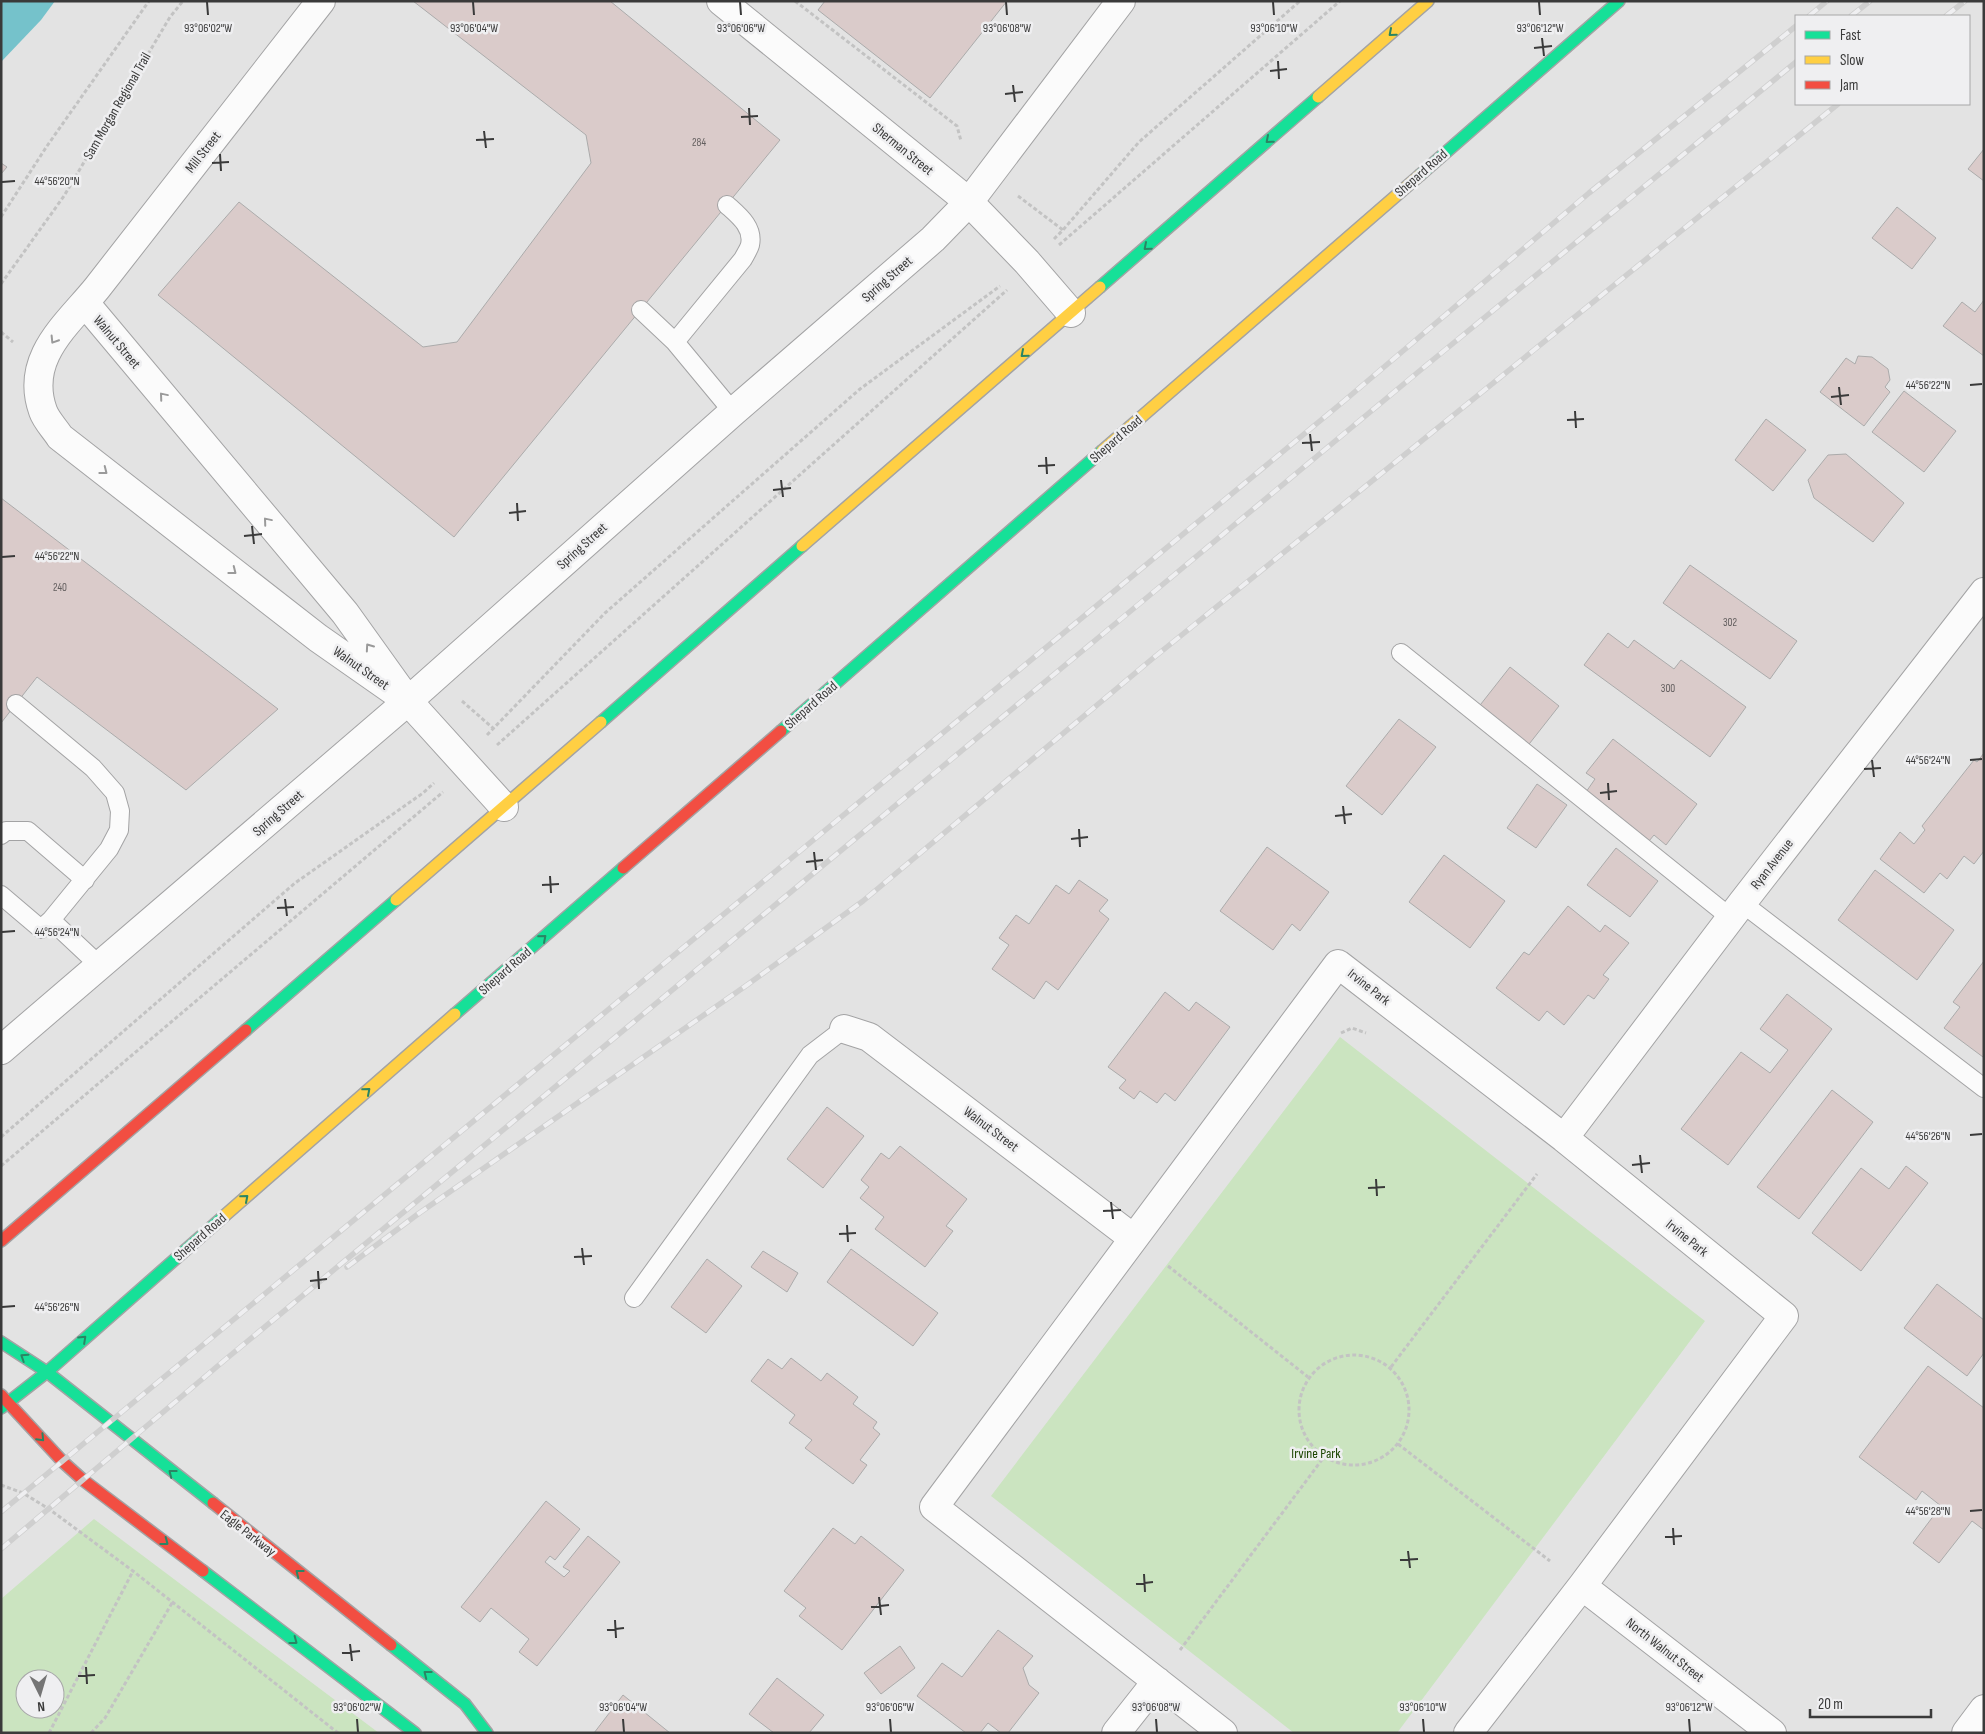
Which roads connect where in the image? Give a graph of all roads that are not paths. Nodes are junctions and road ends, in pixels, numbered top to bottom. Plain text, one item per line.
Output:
1 (321, 1) edge
2 (721, 1) edge
3 (1121, 1) edge
4 (1428, 1) edge
5 (1619, 1) edge
6 (969, 202) junction
7 (727, 205) dead end
8 (85, 303) junction
9 (640, 310) dead end
10 (1071, 313) junction
11 (676, 342) junction
12 (733, 412) junction
13 (1984, 592) edge
14 (1401, 652) dead end
15 (408, 701) junction
16 (16, 704) dead end
17 (504, 807) junction
18 (1, 835) edge
19 (84, 880) junction
20 (1, 895) edge
21 (1736, 911) junction
22 (51, 920) junction
23 (100, 966) junction
24 (844, 1030) joint
25 (1, 1050) edge
26 (1984, 1088) edge
27 (1564, 1138) junction
28 (1133, 1238) junction
29 (1, 1241) edge
30 (634, 1298) dead end
31 (1, 1342) edge
32 (47, 1372) junction
33 (3, 1402) edge
34 (1582, 1586) junction
35 (1157, 1681) junction
36 (1984, 1709) edge
37 (415, 1733) edge
38 (487, 1733) edge
39 (1116, 1733) edge
40 (1223, 1733) edge
41 (1468, 1733) edge
42 (1772, 1733) edge
43 (1966, 1733) edge

1 - 8 street, Mill Street
2 - 6 street, Sherman Street
3 - 6 street, Spring Street
4 -> 10 main road
32 -> 5 main road, Shepard Road
6 - 10 street, Sherman Street
6 - 12 street, Spring Street
7 - 11 lane
15 -> 8 street, Walnut Street
8 -> 15 street, Walnut Street
9 - 11 lane
10 -> 17 main road
11 - 12 lane
12 - 15 street, Spring Street
13 - 21 street, Ryan Avenue
14 - 21 lane
15 - 17 street, Walnut Street
15 - 23 street, Spring Street
16 - 19 lane
17 - 29 main road
18 - 19 lane
19 - 22 lane
20 - 22 lane
21 - 26 lane
21 - 27 street, Ryan Avenue
22 - 23 lane
23 - 25 street, Spring Street
24 - 28 street, Walnut Street
24 - 30 lane
27 - 28 street, Irvine Park
27 - 34 street, Irvine Park
28 - 35 street, Irvine Park
32 -> 31 main road, Eagle Parkway
32 - 33 main road, Shepard Road
38 -> 32 main road, Eagle Parkway
33 -> 37 main road
34 - 41 street, Irvine Park
34 - 42 street, North Walnut Street
35 - 39 street
35 - 40 street, Irvine Park
36 - 43 street

